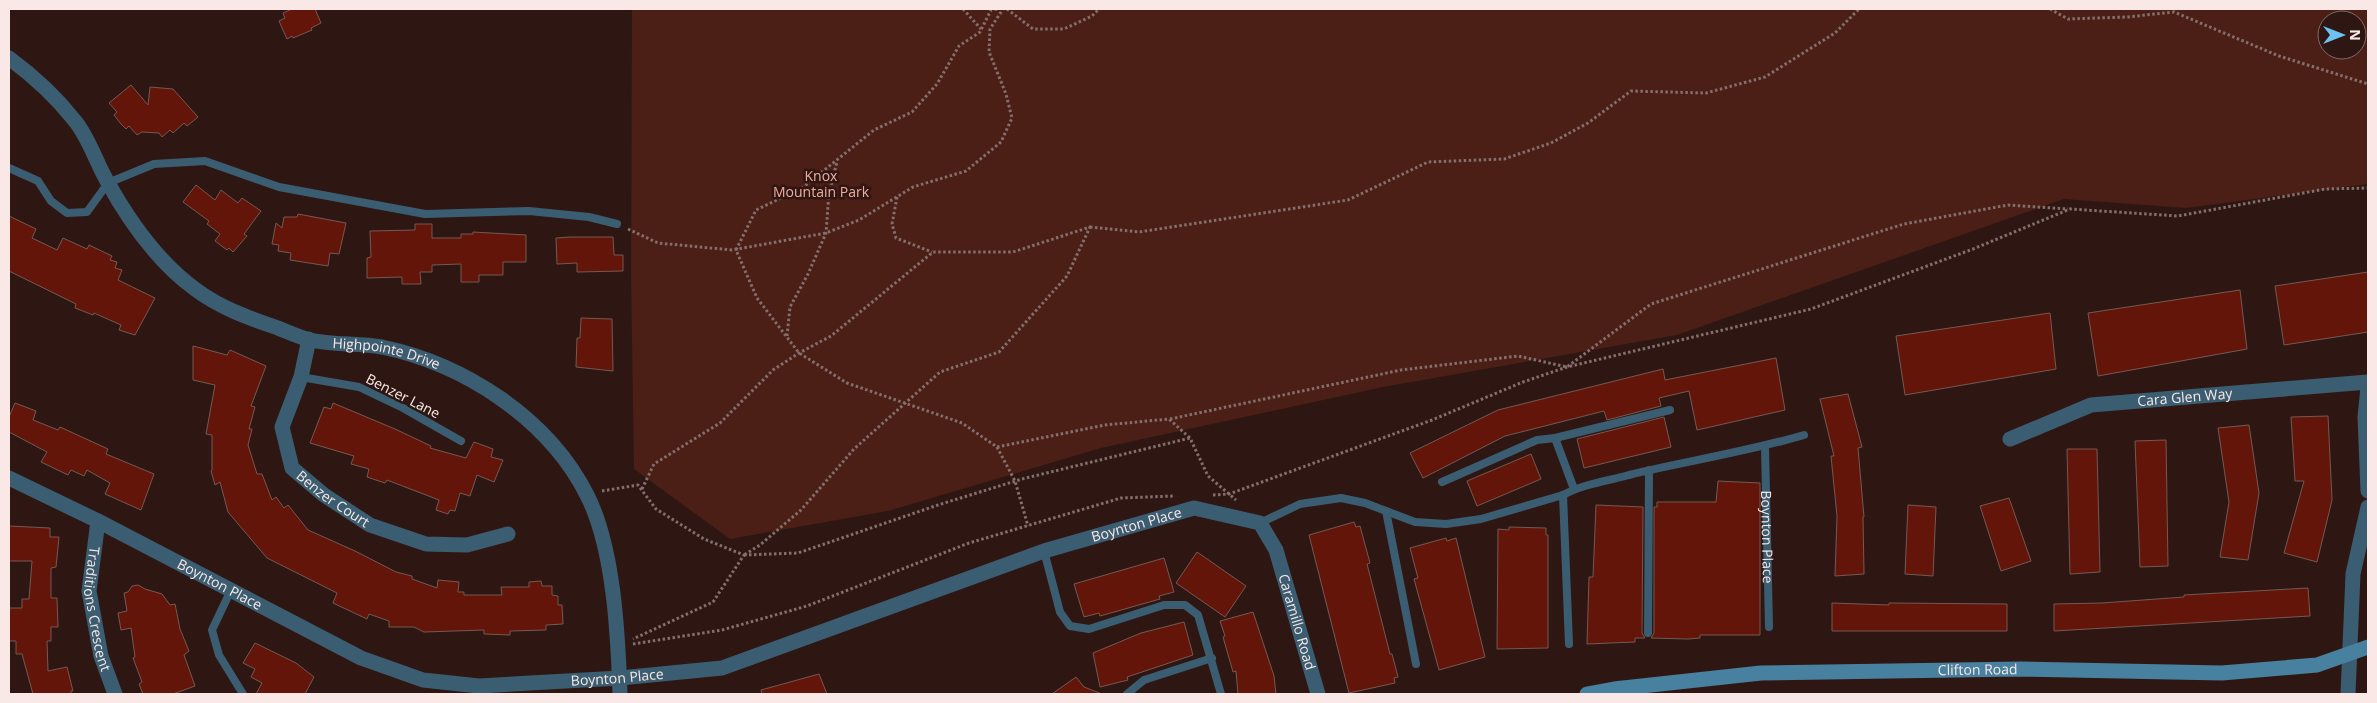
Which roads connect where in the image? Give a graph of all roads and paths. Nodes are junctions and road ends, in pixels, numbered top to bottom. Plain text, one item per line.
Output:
1 (963, 9) edge
2 (997, 9) edge
3 (1005, 9) edge
4 (1099, 9) edge
5 (1859, 9) edge
6 (2050, 9) edge
7 (981, 29) junction
8 (9, 58) edge
9 (2368, 84) edge
10 (837, 161) junction
11 (9, 168) edge
12 (108, 183) junction
13 (2368, 188) edge
14 (897, 197) junction
15 (2070, 209) junction
16 (617, 224) joint
17 (1090, 227) junction
18 (826, 233) junction
19 (736, 250) junction
20 (933, 252) junction
21 (787, 337) junction
22 (309, 340) junction
23 (799, 353) junction
24 (1567, 367) junction
25 (301, 376) junction
26 (2368, 382) edge
27 (2368, 387) edge
28 (903, 404) junction
29 (1670, 410) dead end
30 (1169, 419) junction
31 (1804, 435) dead end
32 (1190, 438) junction
33 (1555, 438) junction
34 (2010, 439) dead end
35 (462, 441) dead end
36 (997, 447) junction
37 (1765, 447) junction
38 (1649, 470) junction
39 (9, 478) edge
40 (1014, 481) junction
41 (1442, 482) dead end
42 (642, 489) junction
43 (1574, 489) junction
44 (2368, 491) edge
45 (587, 494) junction
46 (1229, 494) junction
47 (1210, 495) dead end
48 (1563, 495) junction
49 (1180, 496) dead end
50 (2368, 507) edge
51 (1386, 511) junction
52 (98, 521) junction
53 (1260, 523) junction
54 (1028, 526) junction
55 (508, 534) dead end
56 (1044, 551) junction
57 (744, 555) junction
58 (231, 590) junction
59 (1769, 627) dead end
60 (1648, 633) dead end
61 (1569, 644) dead end
62 (618, 646) junction
63 (2368, 647) edge
64 (2349, 654) junction
65 (1212, 658) junction
66 (1416, 664) dead end
67 (620, 678) junction
68 (115, 694) edge
69 (243, 694) edge
70 (620, 694) edge
71 (1127, 694) edge
72 (1221, 694) edge
73 (1318, 694) edge
74 (1587, 694) edge
75 (2348, 694) edge

1 - 7 path
2 - 7 path
3 - 4 path
3 - 14 path
5 - 17 path
6 - 9 path
7 - 10 path
8 - 12 street, Highpointe Drive
10 - 18 path
10 - 19 path
11 - 12 lane
12 - 16 lane
12 - 22 street, Highpointe Drive
13 - 15 path
14 - 18 path
14 - 20 path
15 - 24 path
15 - 24 path
16 - 19 path
17 - 20 path
17 - 28 path
18 - 19 path
18 - 21 path
19 - 21 path
20 - 23 path
21 - 23 path
22 - 25 street, Benzer Court
22 - 45 street, Highpointe Drive
23 - 28 path
23 - 42 path
24 - 30 path
24 - 46 path
25 - 35 lane, Benzer Lane
25 - 55 street, Benzer Court
26 - 34 street, Cara Glen Way
27 - 44 street
28 - 36 path
28 - 57 path
29 - 33 lane
30 - 32 path
30 - 36 path
31 - 37 lane
32 - 40 path
32 - 46 path
33 - 41 lane
33 - 43 lane
36 - 40 path
37 - 38 lane
37 - 59 lane, Boynton Place
38 - 43 lane
38 - 60 lane
39 - 52 street, Boynton Place
40 - 54 path
40 - 57 path
42 - 45 path
42 - 57 path
43 - 48 lane
45 - 62 street, Highpointe Drive
46 - 47 path
46 - 53 path
48 - 51 lane
48 - 61 lane
49 - 54 path
50 - 64 street
51 - 53 lane
51 - 66 lane
52 - 58 street, Boynton Place
52 - 68 street, Traditions Crescent
53 - 56 street, Boynton Place
53 - 73 street, Caramillo Road
54 - 62 path
56 - 65 lane
56 - 67 street, Boynton Place
57 - 62 path
58 - 67 street, Boynton Place
58 - 69 lane
62 - 67 street, Highpointe Drive
63 - 64 main road, Clifton Road
64 - 74 main road, Clifton Road
64 - 75 street
65 - 71 lane
65 - 72 lane
67 - 70 street, Highpointe Drive

